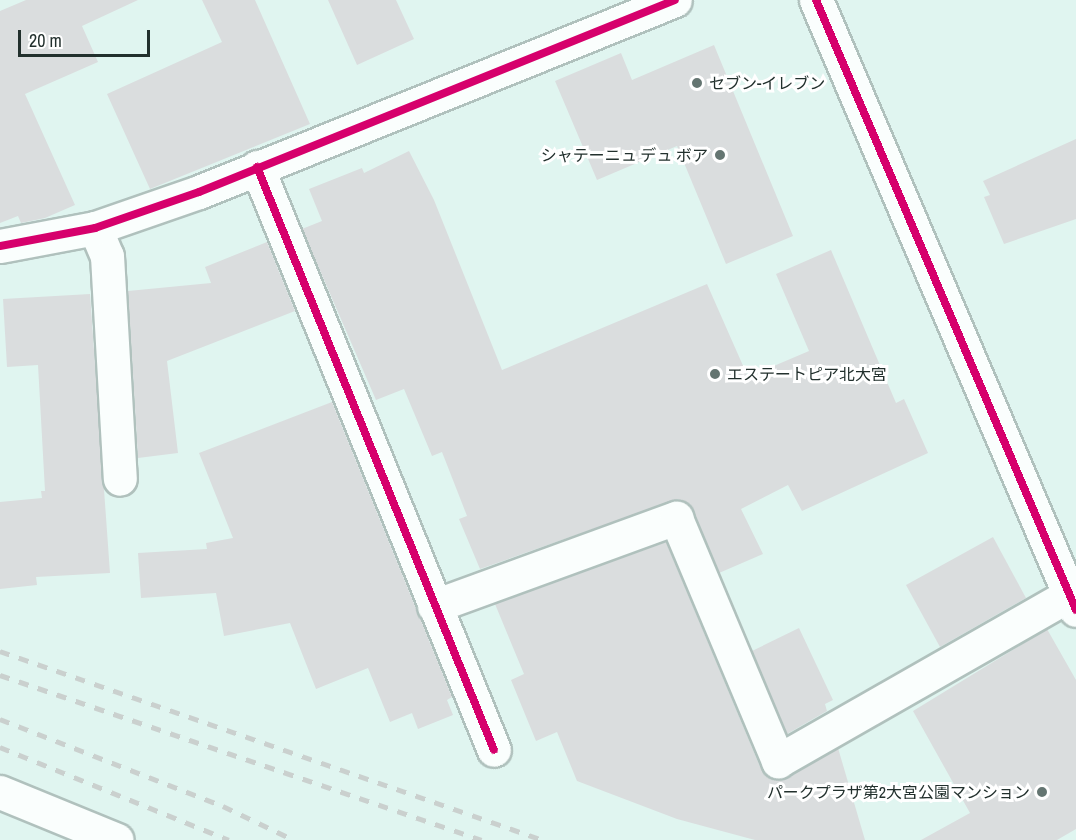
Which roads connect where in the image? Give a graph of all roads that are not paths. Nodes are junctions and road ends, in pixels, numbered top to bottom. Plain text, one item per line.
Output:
1 (675, 0) edge
2 (816, 0) edge
3 (257, 167) junction
4 (95, 228) junction
5 (0, 246) edge
6 (120, 479) dead end
7 (1071, 603) edge
8 (434, 606) junction
9 (494, 750) dead end
10 (0, 792) edge
11 (117, 840) edge

1 - 3 street
2 - 7 street
3 - 4 street
3 - 8 street
4 - 5 street
4 - 6 street
7 - 8 street
8 - 9 street
10 - 11 street

